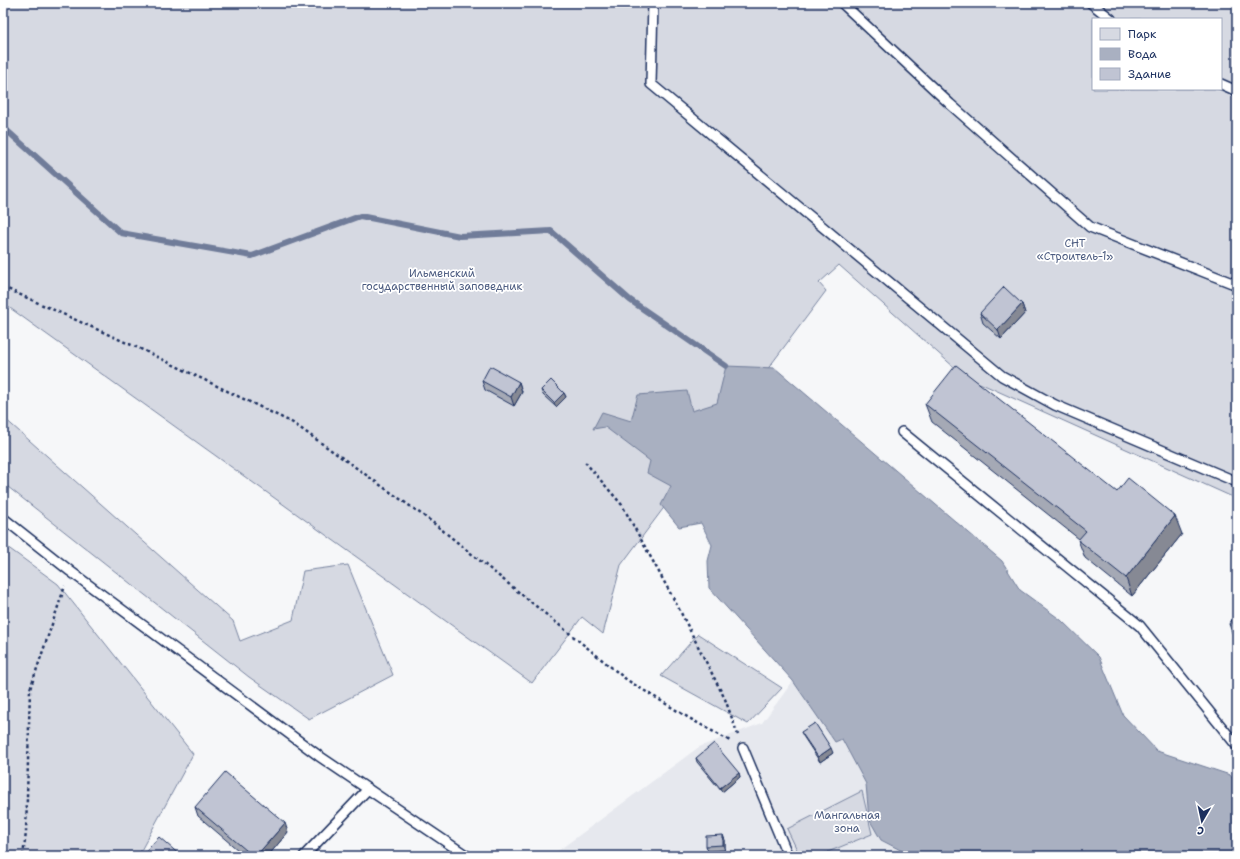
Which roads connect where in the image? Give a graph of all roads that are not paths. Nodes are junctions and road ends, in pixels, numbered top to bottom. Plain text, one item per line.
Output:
1 (653, 3) edge
2 (842, 3) edge
3 (1091, 3) edge
4 (1110, 18) edge
5 (1222, 84) edge
6 (1237, 91) edge
7 (1237, 285) edge
8 (902, 432) dead end
9 (1237, 482) edge
10 (3, 518) edge
11 (1237, 746) edge
12 (743, 748) road end
13 (368, 789) junction
14 (304, 856) edge
15 (468, 856) edge
16 (788, 856) edge

1 - 9 lane
2 - 7 lane
3 - 4 lane
5 - 6 lane
8 - 11 lane
10 - 13 lane
12 - 16 lane
13 - 14 lane
13 - 15 lane

